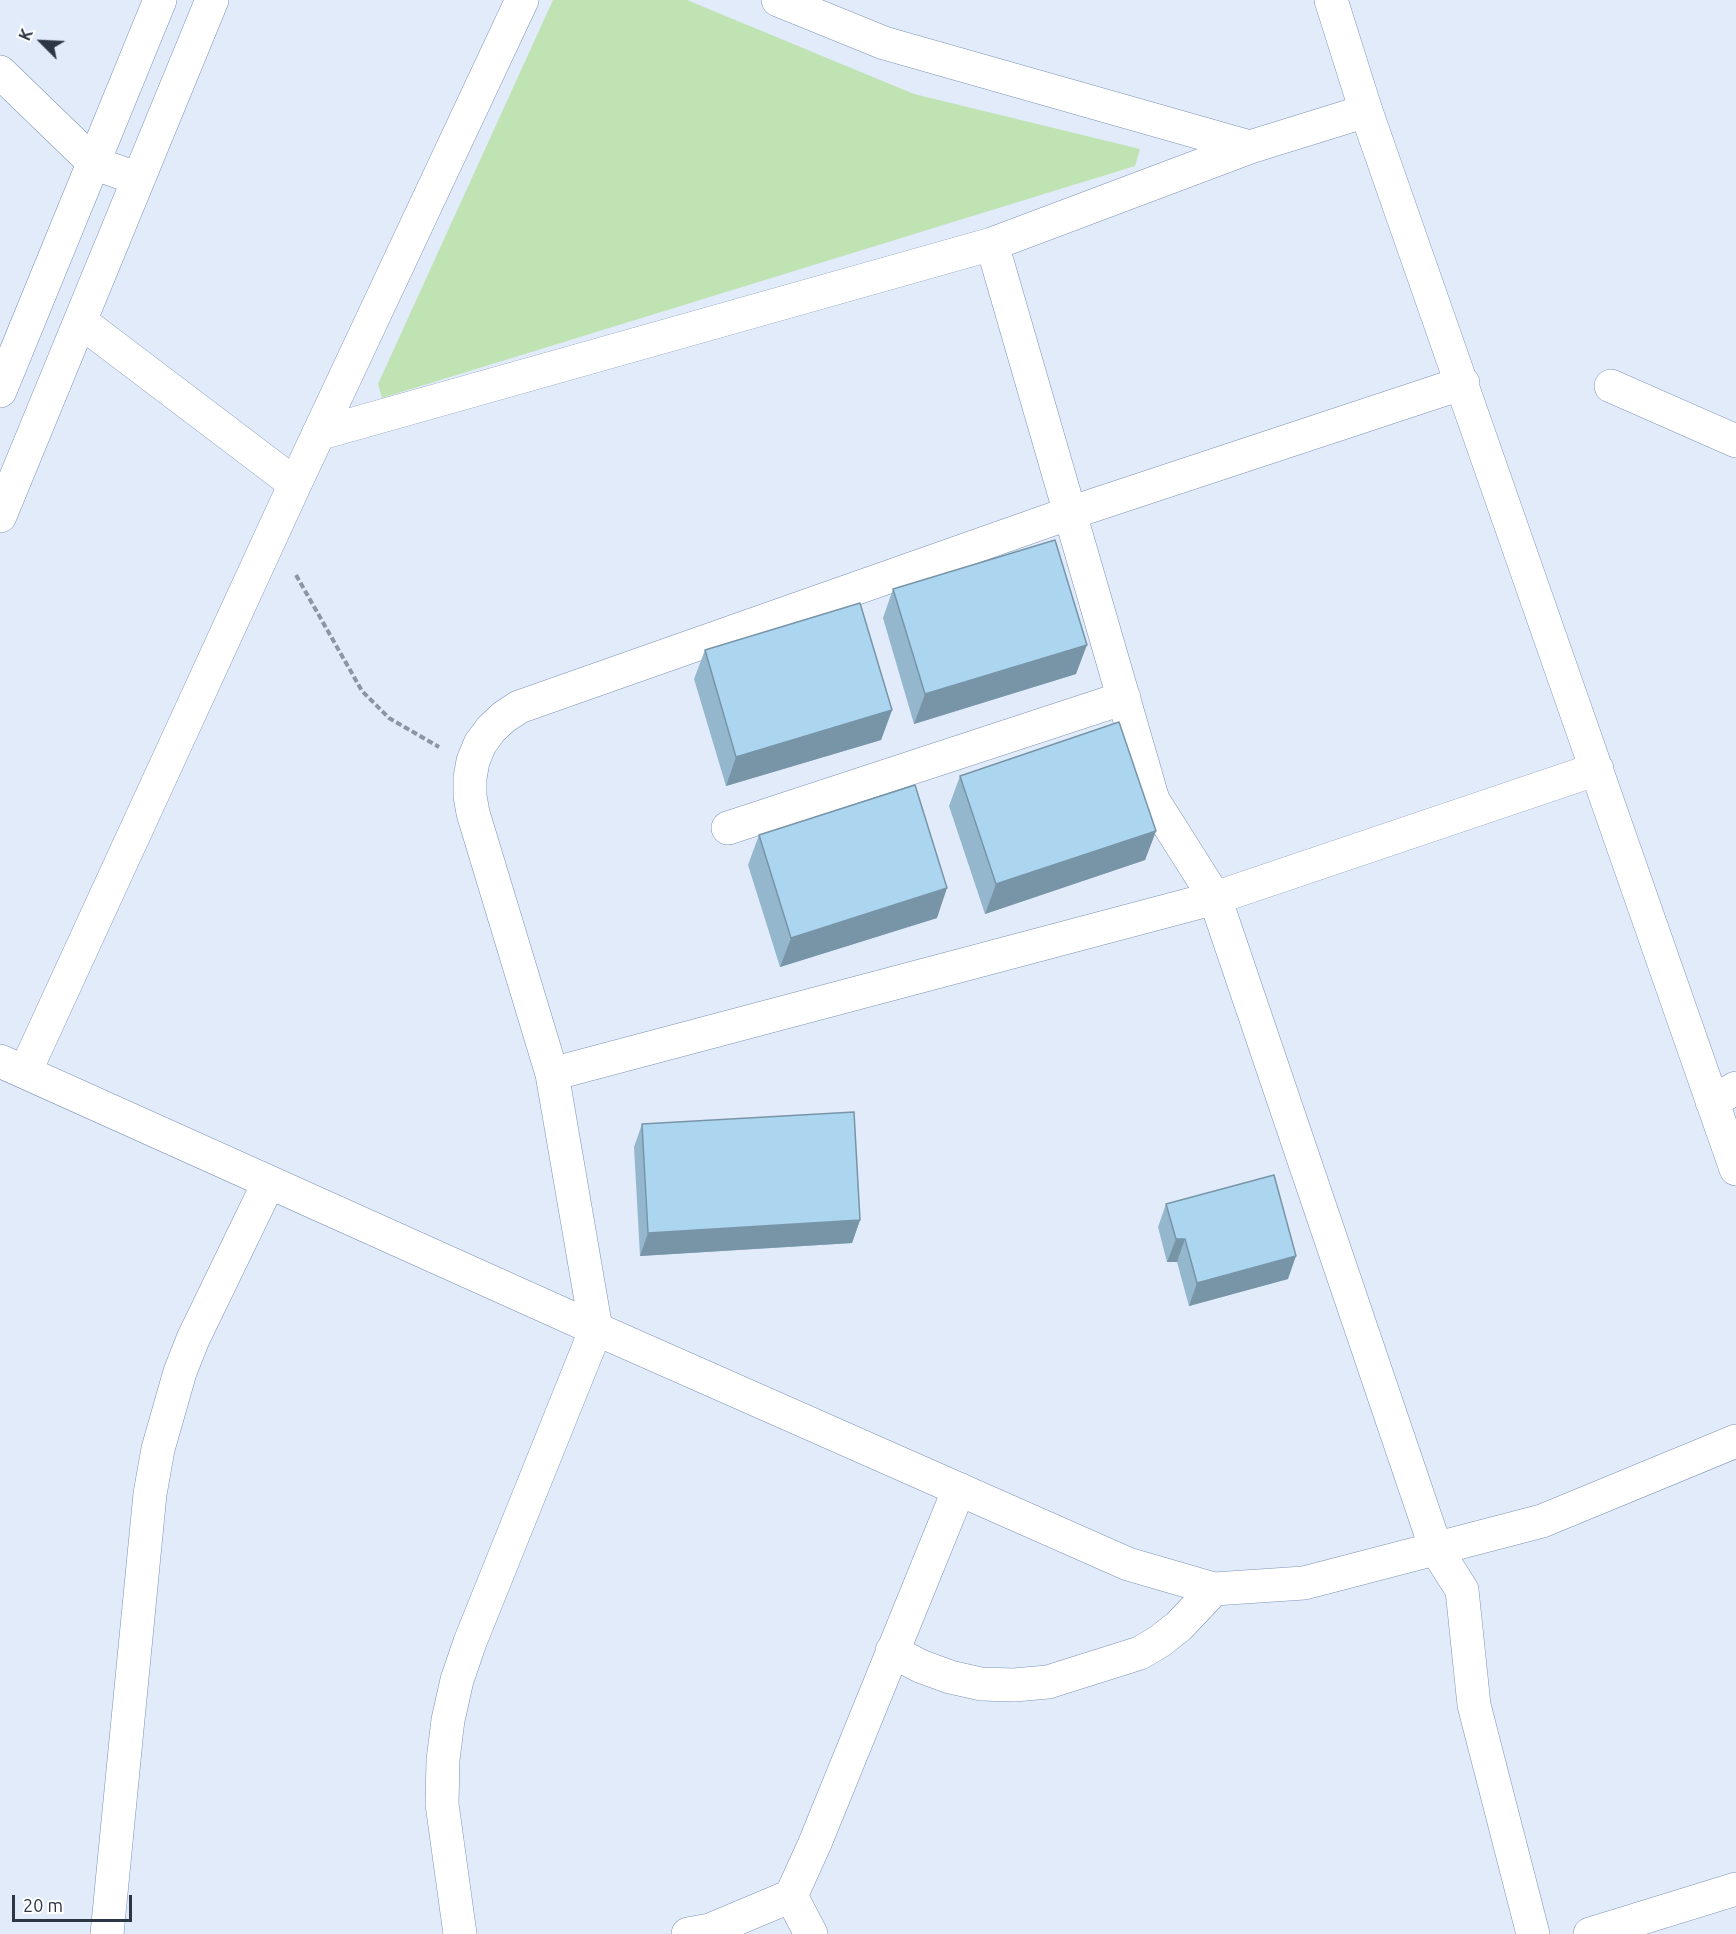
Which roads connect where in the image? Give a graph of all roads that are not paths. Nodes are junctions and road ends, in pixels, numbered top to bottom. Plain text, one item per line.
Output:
1 (160, 0) edge
2 (212, 0) edge
3 (522, 0) edge
4 (778, 0) edge
5 (1331, 0) edge
6 (0, 72) edge
7 (1366, 111) junction
8 (1250, 147) junction
9 (93, 163) junction
10 (138, 179) junction
11 (992, 244) junction
12 (80, 321) junction
13 (1463, 383) junction
14 (1611, 386) dead end
15 (0, 391) edge
16 (318, 434) junction
17 (1736, 441) edge
18 (295, 484) junction
19 (1070, 513) junction
20 (0, 516) edge
21 (1124, 698) junction
22 (1597, 769) junction
23 (728, 828) dead end
24 (1215, 898) junction
25 (12, 1066) edge
26 (552, 1074) junction
27 (1724, 1095) edge
28 (1736, 1169) edge
29 (269, 1182) junction
30 (596, 1329) junction
31 (1736, 1441) edge
32 (959, 1489) junction
33 (1436, 1549) junction
34 (1214, 1589) junction
35 (892, 1652) junction
36 (1736, 1889) edge
37 (791, 1896) junction
38 (107, 1934) edge
39 (460, 1934) edge
40 (688, 1934) edge
41 (811, 1934) edge
42 (1533, 1934) edge
43 (1590, 1934) edge

1 - 9 street
2 - 10 street
3 - 16 street
4 - 8 street
5 - 7 street
6 - 9 street
7 - 8 street
7 - 13 street
8 - 11 street
9 - 10 street
9 - 15 street
10 - 12 street
11 - 16 street
11 - 19 street
12 - 18 street
12 - 20 street
13 - 19 street
13 - 22 street
14 - 17 street
16 - 18 street
18 - 25 street
19 - 21 street
19 - 26 street
21 - 23 street
21 - 24 street
22 - 24 street
22 - 27 street
24 - 26 street
24 - 33 street
25 - 29 street
26 - 30 street
27 - 28 street
29 - 30 street
29 - 38 street
30 - 32 street
30 - 39 street
31 - 33 street
32 - 34 street
32 - 35 street
33 - 34 street
33 - 42 street
34 - 35 street
35 - 37 street
36 - 43 street
37 - 40 street
37 - 41 street

